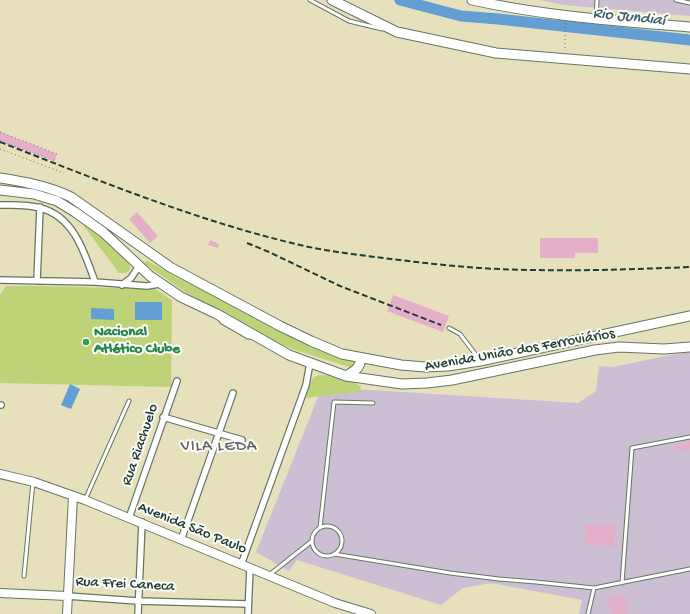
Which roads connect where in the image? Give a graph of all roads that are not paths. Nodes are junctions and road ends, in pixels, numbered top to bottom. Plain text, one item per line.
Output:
1 (310, 0) edge
2 (332, 0) edge
3 (472, 0) edge
4 (597, 0) edge
5 (676, 0) edge
6 (690, 2) edge
7 (596, 19) junction
8 (690, 27) edge
9 (397, 32) junction
10 (690, 69) edge
11 (1, 179) edge
12 (0, 190) edge
13 (0, 205) edge
14 (40, 207) junction
15 (159, 260) junction
16 (139, 266) junction
17 (0, 280) edge
18 (37, 281) junction
19 (95, 282) junction
20 (160, 284) junction
21 (122, 285) junction
22 (690, 316) edge
23 (449, 328) dead end
24 (690, 347) edge
25 (361, 358) junction
26 (480, 361) junction
27 (310, 363) junction
28 (346, 376) junction
29 (177, 381) dead end
30 (233, 393) dead end
31 (129, 401) dead end
32 (373, 403) dead end
33 (164, 417) junction
34 (219, 434) junction
35 (690, 436) edge
36 (242, 440) dead end
37 (0, 474) edge
38 (34, 482) junction
39 (73, 496) junction
40 (85, 500) junction
41 (129, 518) junction
42 (142, 522) junction
43 (320, 528) junction
44 (181, 540) junction
45 (312, 541) junction
46 (334, 554) junction
47 (242, 565) junction
48 (250, 568) junction
49 (690, 569) edge
50 (24, 576) dead end
51 (268, 576) junction
52 (622, 583) junction
53 (594, 588) junction
54 (0, 593) edge
55 (68, 596) junction
56 (138, 601) junction
57 (248, 604) junction
58 (67, 614) edge
59 (138, 614) edge
60 (248, 614) edge
61 (369, 614) edge
62 (588, 614) edge

1 - 9 lane
2 - 9 main road
3 - 7 main road
4 - 7 lane
5 - 6 lane
7 - 8 main road
9 - 10 main road
11 - 12 main road
11 - 15 main road, Avenida União dos Ferroviários
12 - 16 main road, Avenida União dos Ferroviários
13 - 14 street
14 - 18 street
14 - 19 street
15 - 16 main road
15 - 25 main road, Avenida União dos Ferroviários
16 - 20 main road, Avenida União dos Ferroviários
16 - 21 street
17 - 18 street
18 - 19 street
19 - 21 street
20 - 21 street
20 - 27 main road, Avenida União dos Ferroviários
22 - 26 main road, Avenida União dos Ferroviários
23 - 26 lane
24 - 28 main road, Avenida União dos Ferroviários
25 - 26 main road, Avenida União dos Ferroviários
25 - 28 main road
27 - 28 main road, Avenida União dos Ferroviários
27 - 47 street
29 - 33 street, Rua Riachuelo
30 - 34 street
31 - 40 lane
32 - 43 lane
33 - 34 street
33 - 41 street, Rua Riachuelo
34 - 36 street
34 - 44 street
35 - 52 lane
37 - 38 main road, Avenida São Paulo
38 - 39 main road, Avenida São Paulo
38 - 50 lane
39 - 40 main road, Avenida São Paulo
39 - 55 main road
40 - 41 main road, Avenida São Paulo
41 - 42 main road, Avenida São Paulo
42 - 44 main road, Avenida São Paulo
42 - 56 street
43 - 45 lane
43 - 46 lane
44 - 47 main road, Avenida São Paulo
45 - 46 lane
45 - 51 lane
46 - 53 lane
47 - 48 main road, Avenida São Paulo
48 - 51 main road, Avenida São Paulo
48 - 57 street
49 - 52 lane
51 - 61 main road, Avenida São Paulo
52 - 53 lane
53 - 62 lane
54 - 55 main road, Rua Frei Caneca
55 - 56 street, Rua Frei Caneca
55 - 58 main road
56 - 57 street, Rua Frei Caneca
56 - 59 street
57 - 60 street

